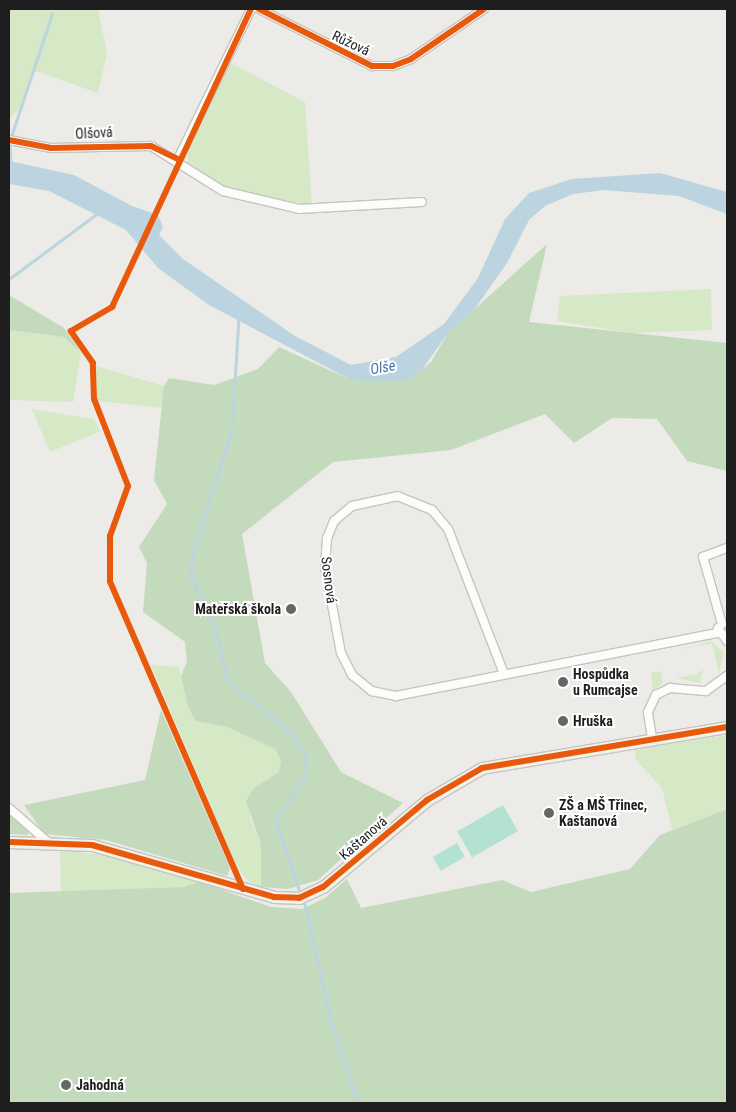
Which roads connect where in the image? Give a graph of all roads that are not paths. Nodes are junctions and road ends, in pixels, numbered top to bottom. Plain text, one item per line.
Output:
1 (251, 9) edge
2 (260, 9) edge
3 (484, 9) edge
4 (9, 140) edge
5 (178, 159) junction
6 (422, 202) dead end
7 (727, 548) edge
8 (725, 624) edge
9 (717, 633) junction
10 (727, 641) edge
11 (504, 674) junction
12 (727, 676) edge
13 (727, 727) edge
14 (652, 738) junction
15 (9, 808) edge
16 (9, 842) edge
17 (48, 843) junction

1 - 5 street
2 - 3 street, Růžová
4 - 5 street, Olšová
5 - 6 street, Olšová
7 - 8 street
8 - 9 street
9 - 10 street
9 - 11 street, Sosnová
11 - 11 street, Sosnová
12 - 14 street
13 - 14 street, Kaštanová
14 - 17 street, Kaštanová
15 - 17 street
16 - 17 street, Kaštanová

